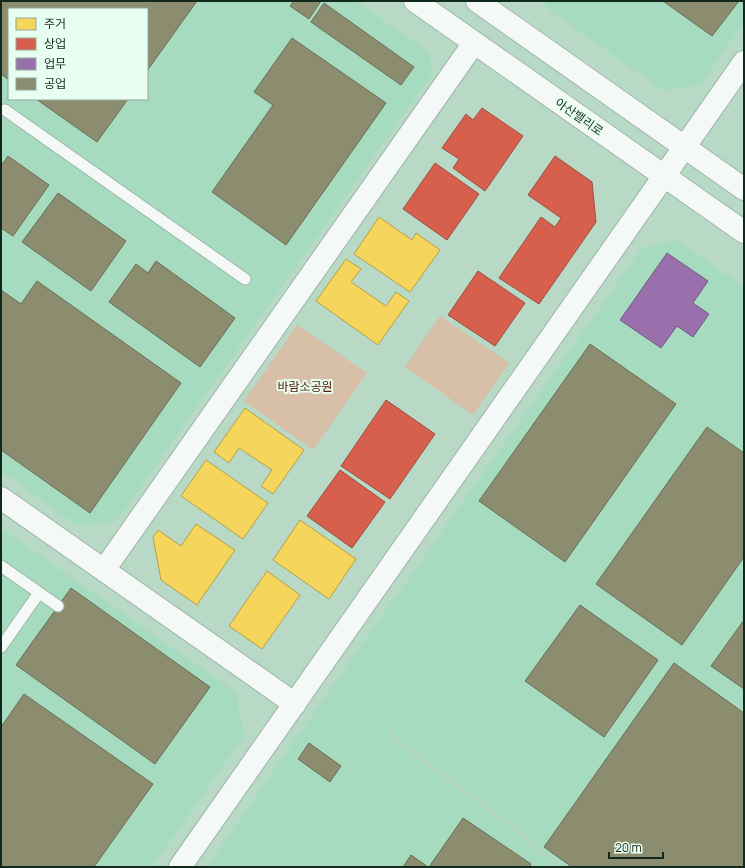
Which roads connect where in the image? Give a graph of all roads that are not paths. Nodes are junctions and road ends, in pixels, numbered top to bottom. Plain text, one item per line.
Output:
1 (415, 1) edge
2 (477, 1) edge
3 (474, 43) junction
4 (744, 62) edge
5 (5, 109) edge
6 (685, 146) junction
7 (664, 177) junction
8 (744, 189) edge
9 (744, 232) edge
10 (245, 279) dead end
11 (3, 504) edge
12 (1, 566) edge
13 (104, 570) junction
14 (39, 593) junction
15 (58, 606) dead end
16 (1, 647) edge
17 (295, 704) junction
18 (180, 867) edge

1 - 3 street, 아산밸리로
2 - 6 street
3 - 7 street, 아산밸리로
3 - 13 street
4 - 6 street
5 - 10 lane
6 - 7 street
6 - 8 street
7 - 9 street, 아산밸리로
7 - 17 street
11 - 13 street
12 - 14 lane
13 - 17 street
14 - 15 lane
14 - 16 lane
17 - 18 street

